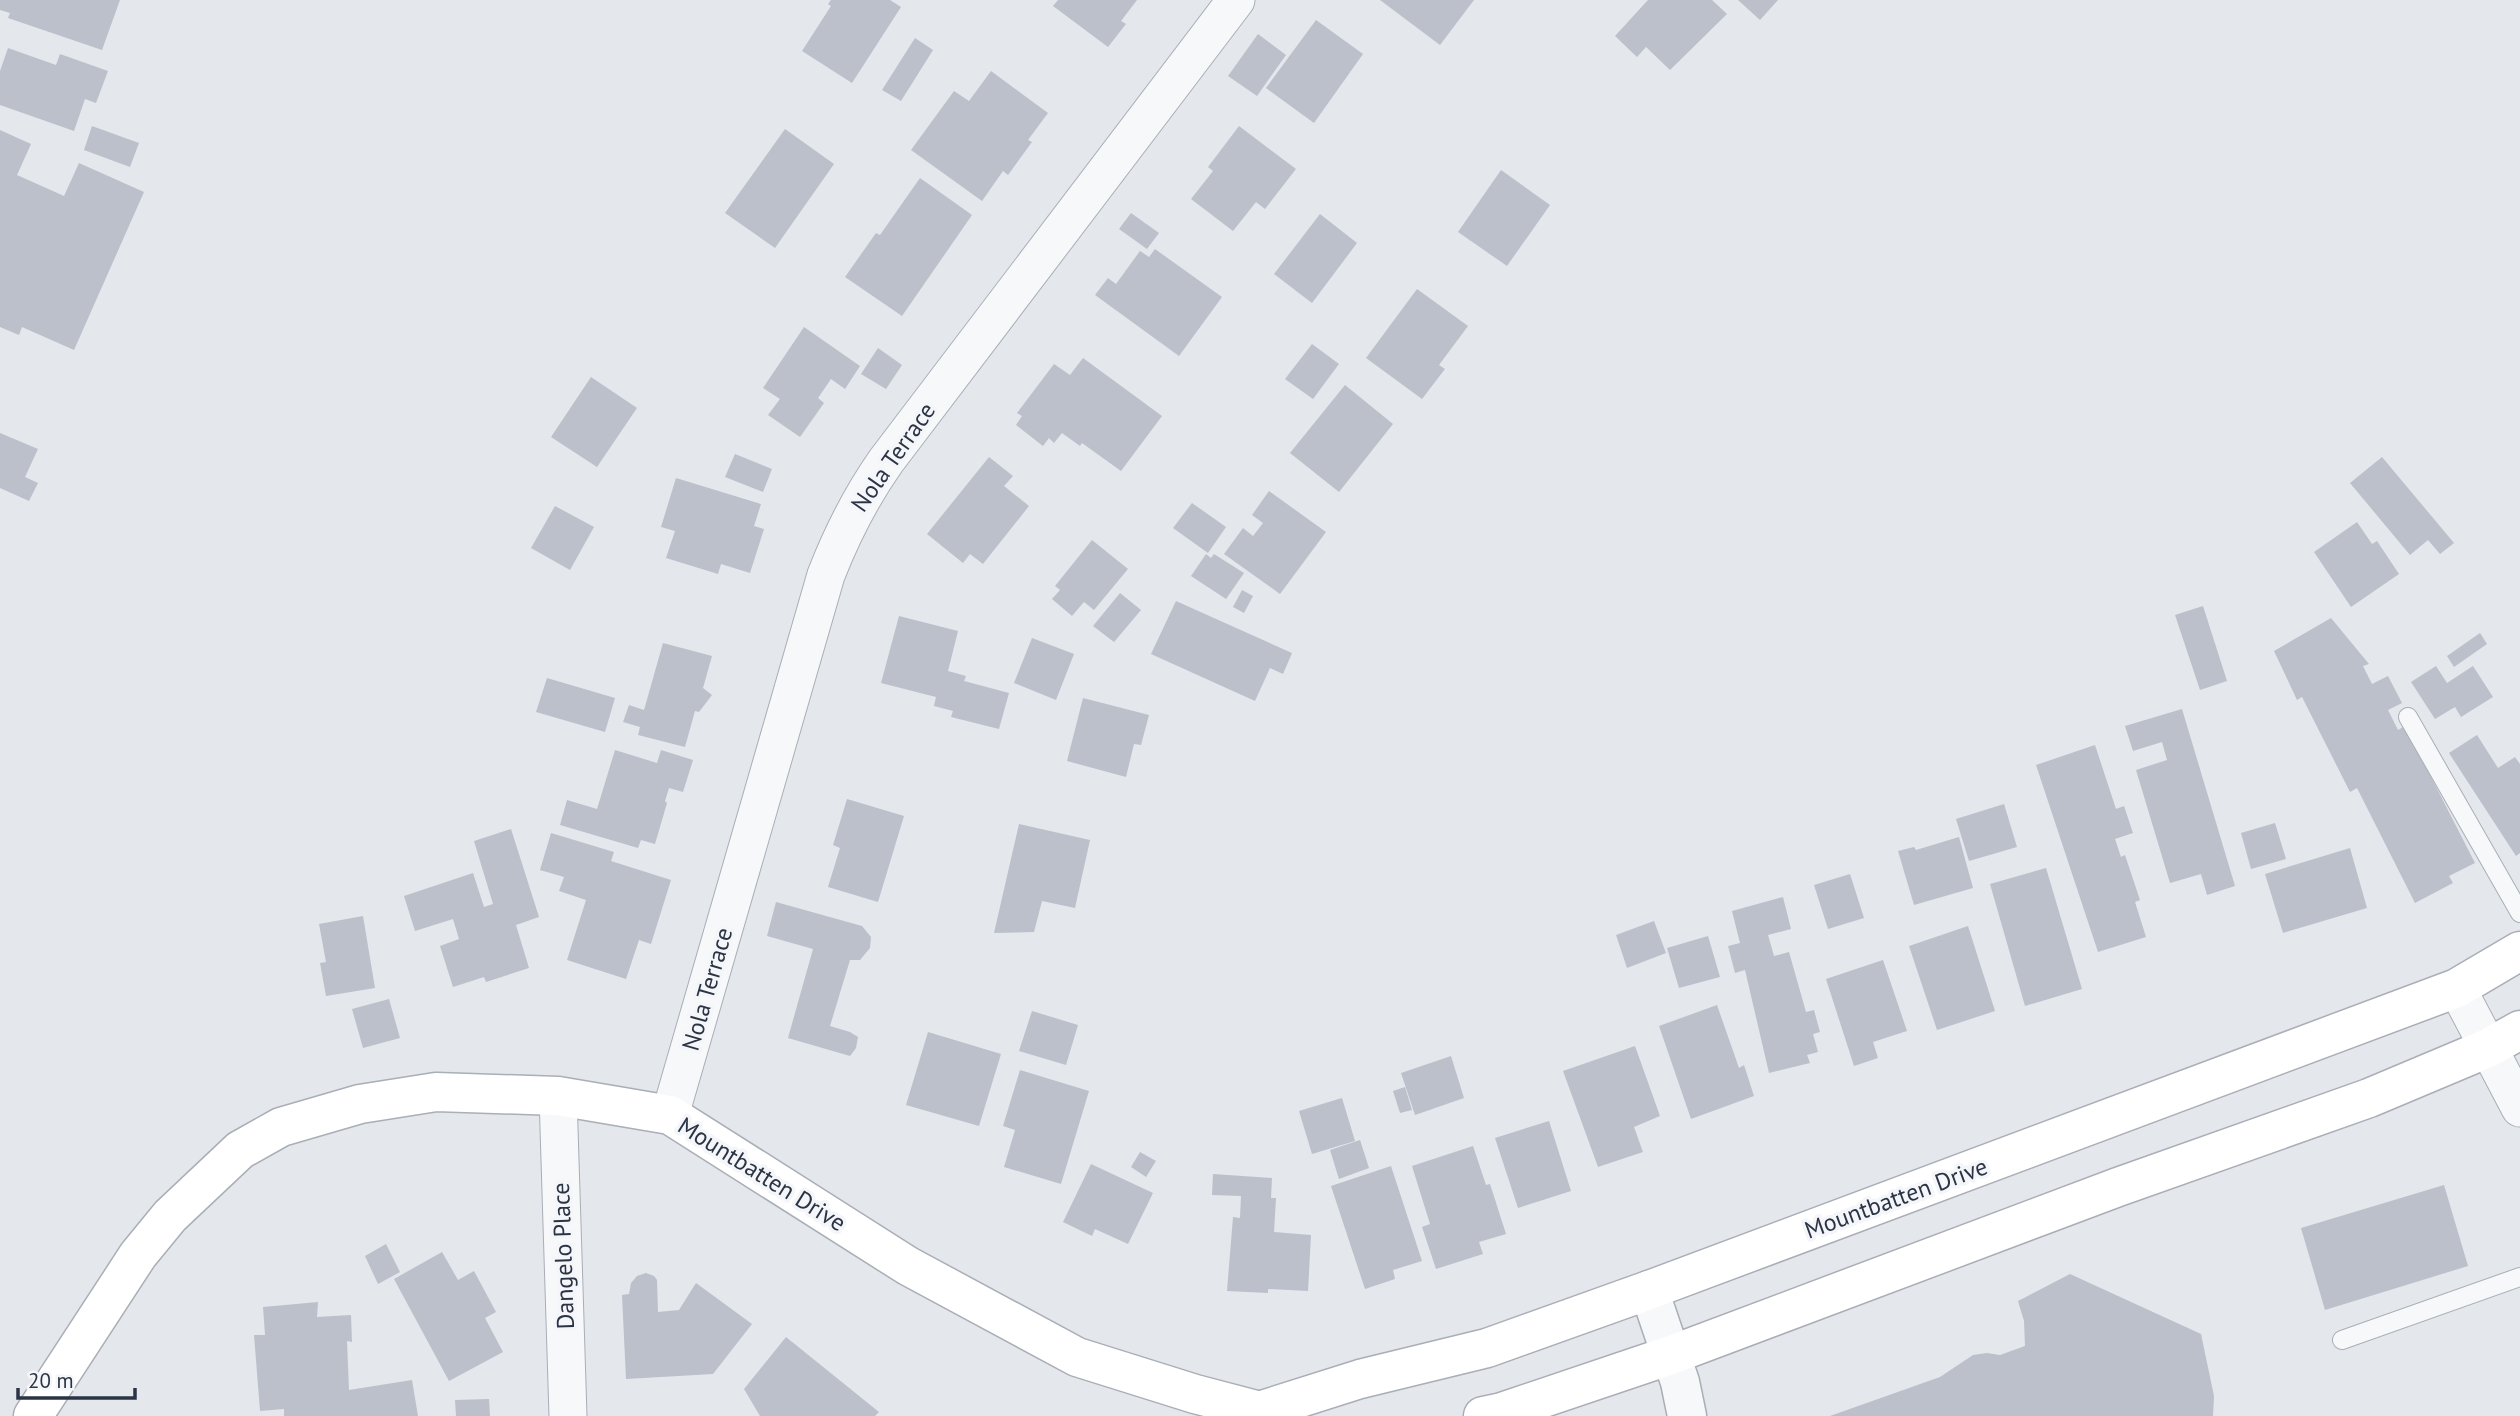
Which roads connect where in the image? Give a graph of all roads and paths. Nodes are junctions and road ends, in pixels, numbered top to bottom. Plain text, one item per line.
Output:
1 (1236, 0) edge
2 (2408, 717) dead end
3 (2520, 913) edge
4 (2520, 951) edge
5 (2457, 988) junction
6 (2504, 1039) edge
7 (558, 1096) junction
8 (2520, 1108) edge
9 (670, 1115) junction
10 (2520, 1277) edge
11 (1650, 1290) junction
12 (2342, 1340) dead end
13 (1671, 1354) junction
14 (1191, 1405) edge
15 (1269, 1413) edge
16 (33, 1416) edge
17 (568, 1416) edge
18 (1483, 1416) edge
19 (1687, 1416) edge

1 - 9 street, Nola Terrace
2 - 3 lane
4 - 5 main road, Mountbatten Drive
5 - 6 street
5 - 11 main road, Mountbatten Drive
6 - 8 street
6 - 13 main road
7 - 9 main road, Mountbatten Drive
7 - 16 main road, Mountbatten Drive
7 - 17 street, Dangelo Place
9 - 14 main road, Mountbatten Drive
10 - 12 lane
11 - 13 street
11 - 15 main road, Mountbatten Drive
13 - 18 main road
13 - 19 street
14 - 15 main road, Mountbatten Drive

